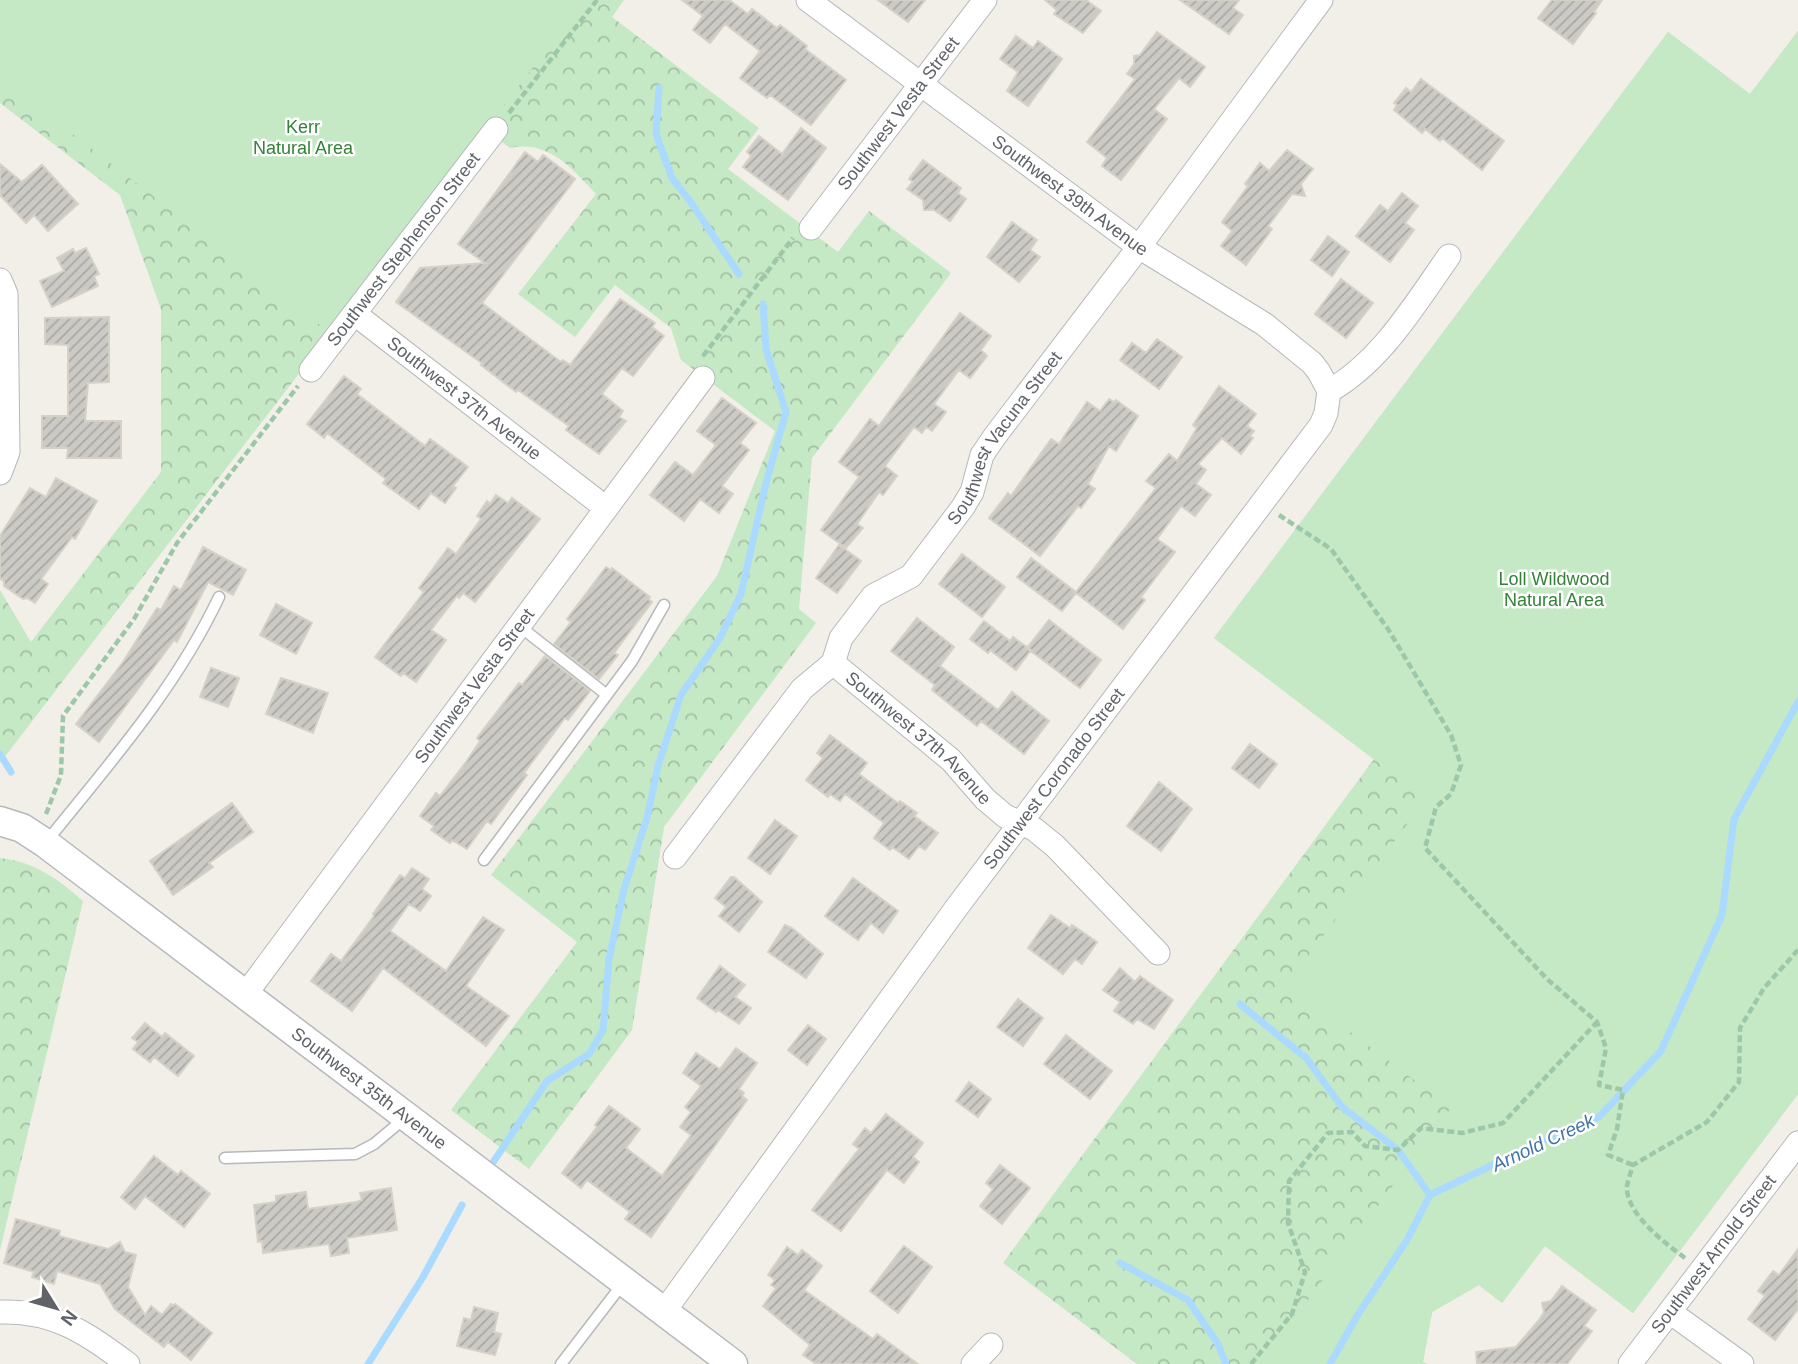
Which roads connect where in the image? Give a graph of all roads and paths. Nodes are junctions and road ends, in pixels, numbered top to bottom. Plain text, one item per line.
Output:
1 (597, 0) edge
2 (808, 0) edge
3 (985, 0) edge
4 (1321, 0) edge
5 (921, 85) junction
6 (496, 129) joint
7 (811, 228) joint
8 (1139, 247) junction
9 (1448, 256) dead end
10 (0, 280) edge
11 (355, 314) junction
12 (311, 369) joint
13 (703, 378) joint
14 (1329, 391) junction
15 (0, 473) edge
16 (1261, 503) junction
17 (606, 508) junction
18 (219, 597) dead end
19 (664, 605) dead end
20 (518, 625) junction
21 (833, 663) junction
22 (607, 695) junction
23 (0, 821) edge
24 (1023, 823) junction
25 (40, 840) junction
26 (675, 857) dead end
27 (484, 860) dead end
28 (1798, 950) edge
29 (1158, 953) dead end
30 (245, 995) junction
31 (1597, 1022) junction
32 (407, 1116) junction
33 (1798, 1143) edge
34 (225, 1158) dead end
35 (1633, 1165) junction
36 (1702, 1271) junction
37 (624, 1282) junction
38 (0, 1312) edge
39 (1670, 1312) junction
40 (663, 1313) junction
41 (991, 1345) dead end
42 (128, 1364) edge
43 (561, 1364) edge
44 (733, 1364) edge
45 (973, 1364) edge
46 (1251, 1364) edge
47 (1630, 1364) edge
48 (1742, 1364) edge

1 - 6 path
2 - 5 street, Southwest 39th Avenue
3 - 5 street, Southwest Vesta Street
4 - 8 street, Southwest Vacuna Street
5 - 7 street, Southwest Vesta Street
5 - 8 street, Southwest 39th Avenue
6 - 11 street, Southwest Stephenson Street
7 - 13 path
8 - 14 street, Southwest 39th Avenue
8 - 21 street, Southwest Vacuna Street
9 - 14 street
10 - 15 street
11 - 12 street, Southwest Stephenson Street
11 - 17 street, Southwest 37th Avenue
12 - 25 path
13 - 17 street, Southwest Vesta Street
14 - 16 street, Southwest Coronado Street
16 - 24 street, Southwest Coronado Street
16 - 31 path
17 - 20 street, Southwest Vesta Street
18 - 25 lane
19 - 22 lane
20 - 22 lane
20 - 30 street, Southwest Vesta Street
21 - 24 street, Southwest 37th Avenue
21 - 26 street, Southwest Vacuna Street
22 - 27 lane
23 - 25 street, Southwest 35th Avenue
24 - 29 street, Southwest 37th Avenue
24 - 40 street, Southwest Coronado Street
25 - 30 street, Southwest 35th Avenue
28 - 35 path
30 - 32 street, Southwest 35th Avenue
31 - 35 path
31 - 46 path
32 - 34 lane
32 - 37 street, Southwest 35th Avenue
33 - 36 street, Southwest Arnold Street
35 - 36 path
36 - 39 street, Southwest Arnold Street
37 - 40 street, Southwest 35th Avenue
37 - 43 lane
38 - 42 street
39 - 47 street, Southwest Arnold Street
39 - 48 street
40 - 44 street, Southwest 35th Avenue
41 - 45 street

